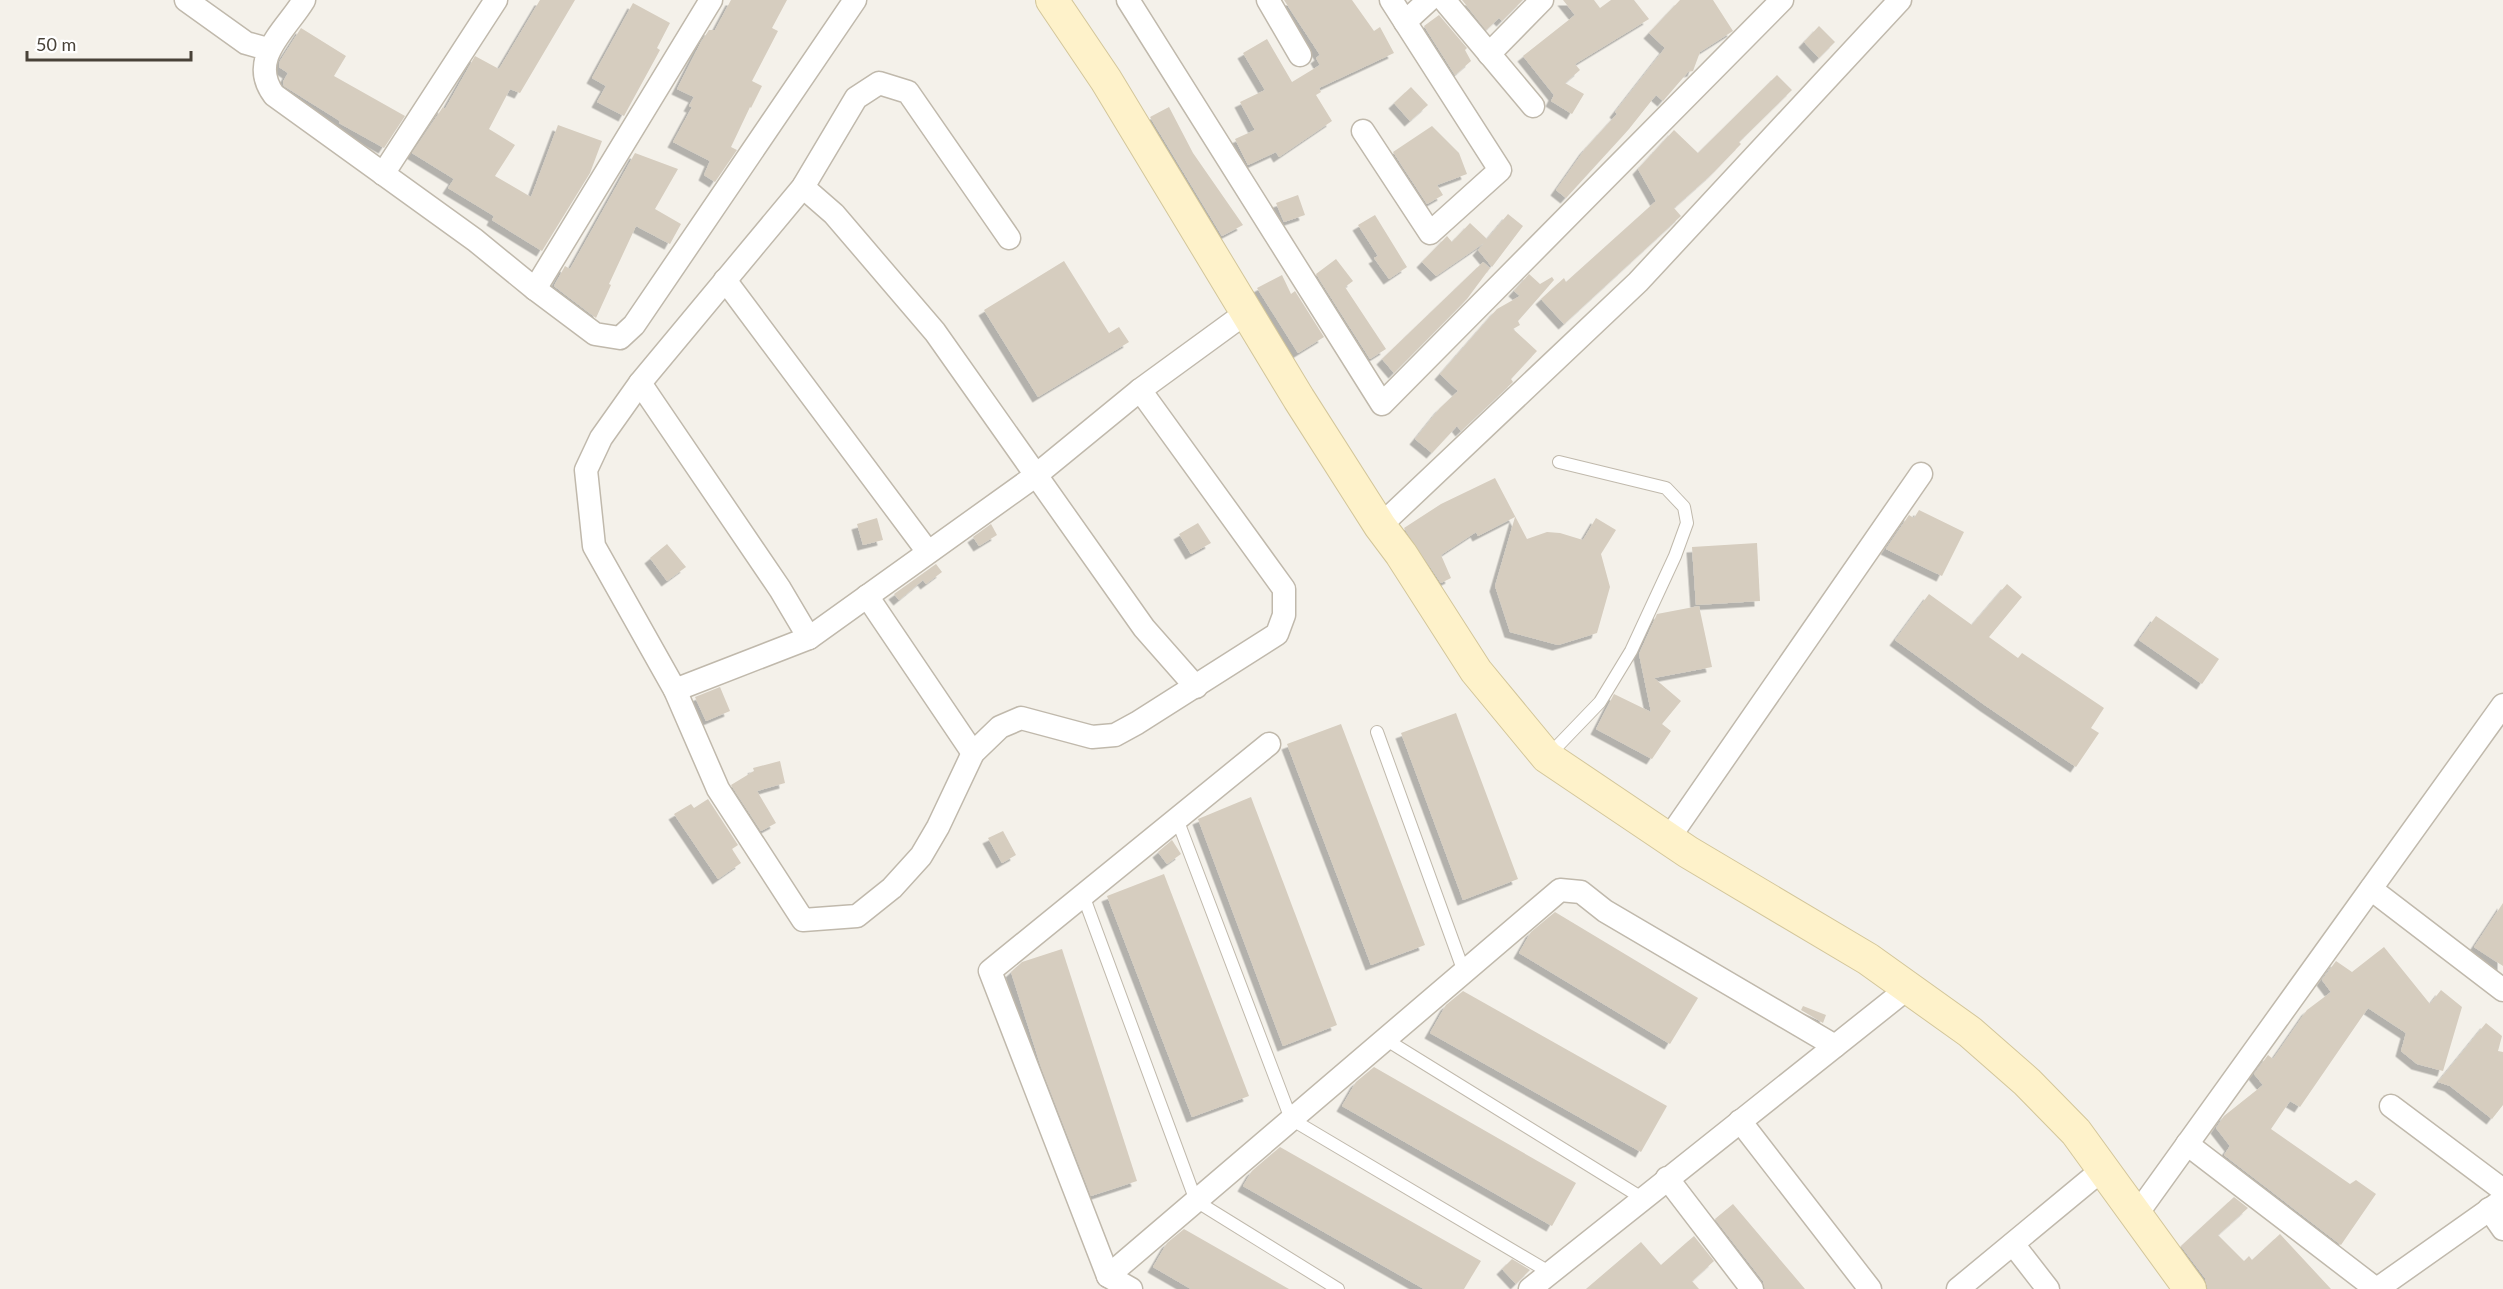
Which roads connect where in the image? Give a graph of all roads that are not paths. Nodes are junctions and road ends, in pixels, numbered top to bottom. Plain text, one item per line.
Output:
1 (186, 0) edge
2 (304, 0) edge
3 (496, 0) edge
4 (711, 0) edge
5 (855, 0) edge
6 (1052, 0) edge
7 (1128, 0) edge
8 (1268, 0) edge
9 (1391, 0) edge
10 (1429, 0) edge
11 (1444, 0) edge
12 (1542, 0) edge
13 (1782, 0) edge
14 (1893, 2) edge
15 (1405, 22) junction
16 (268, 49) junction
17 (1489, 54) junction
18 (1300, 55) dead end
19 (1533, 106) dead end
20 (1363, 131) dead end
21 (383, 174) junction
22 (803, 187) junction
23 (1009, 238) dead end
24 (724, 280) junction
25 (535, 289) junction
26 (1247, 312) junction
27 (640, 383) junction
28 (1140, 390) junction
29 (1559, 462) dead end
30 (1921, 474) dead end
31 (1035, 476) junction
32 (1380, 526) junction
33 (928, 552) junction
34 (867, 596) junction
35 (809, 638) junction
36 (1196, 687) junction
37 (675, 690) junction
38 (2503, 705) edge
39 (1377, 732) dead end
40 (1269, 744) dead end
41 (973, 753) junction
42 (1547, 757) junction
43 (1177, 819) junction
44 (1669, 838) junction
45 (2371, 889) junction
46 (1083, 895) junction
47 (1464, 972) junction
48 (1908, 988) junction
49 (2503, 990) edge
50 (1385, 1039) junction
51 (1835, 1046) junction
52 (2391, 1106) dead end
53 (1291, 1119) junction
54 (1740, 1121) junction
55 (2187, 1144) junction
56 (2103, 1169) junction
57 (1667, 1179) junction
58 (2503, 1190) edge
59 (1642, 1198) junction
60 (1196, 1201) junction
61 (2496, 1205) edge
62 (2137, 1214) junction
63 (2503, 1229) edge
64 (2013, 1244) junction
65 (1549, 1272) junction
66 (1108, 1276) junction
67 (2380, 1288) edge
68 (1131, 1289) edge
69 (1338, 1289) edge
70 (1530, 1289) edge
71 (1752, 1289) edge
72 (1870, 1289) edge
73 (1958, 1289) edge
74 (2048, 1289) edge
75 (2190, 1289) edge

1 - 16 street
2 - 16 street
3 - 21 street
4 - 25 street
5 - 25 street
6 - 26 main road
7 - 13 street
8 - 18 street
9 - 15 street
10 - 15 street
11 - 17 street
12 - 17 street
14 - 32 street
15 - 20 street
16 - 21 street
17 - 19 street
21 - 25 street
22 - 23 street
22 - 24 street
22 - 31 street
24 - 27 street
24 - 33 street
26 - 28 street
26 - 32 main road
27 - 35 street
27 - 37 street
28 - 31 street
28 - 36 street
29 - 42 lane
30 - 44 street
31 - 33 street
31 - 36 street
32 - 42 main road
33 - 34 street
34 - 35 street
34 - 41 street
35 - 37 street
36 - 41 street
37 - 41 street
38 - 45 street
39 - 47 lane
40 - 43 street
42 - 44 main road
43 - 46 street
43 - 53 lane
44 - 48 main road
45 - 49 street
45 - 55 street
46 - 60 lane
46 - 66 street
47 - 50 street
47 - 51 street
48 - 51 street
48 - 56 main road
50 - 53 street
50 - 59 lane
51 - 54 street
52 - 58 street
53 - 60 street
53 - 65 lane
54 - 57 street
54 - 72 street
55 - 62 street
55 - 67 street
56 - 62 main road
56 - 64 street
57 - 59 street
57 - 71 street
59 - 65 street
60 - 66 street
60 - 69 lane
61 - 63 street
61 - 67 street
62 - 75 main road
64 - 73 street
64 - 74 street
65 - 70 street
66 - 68 street

